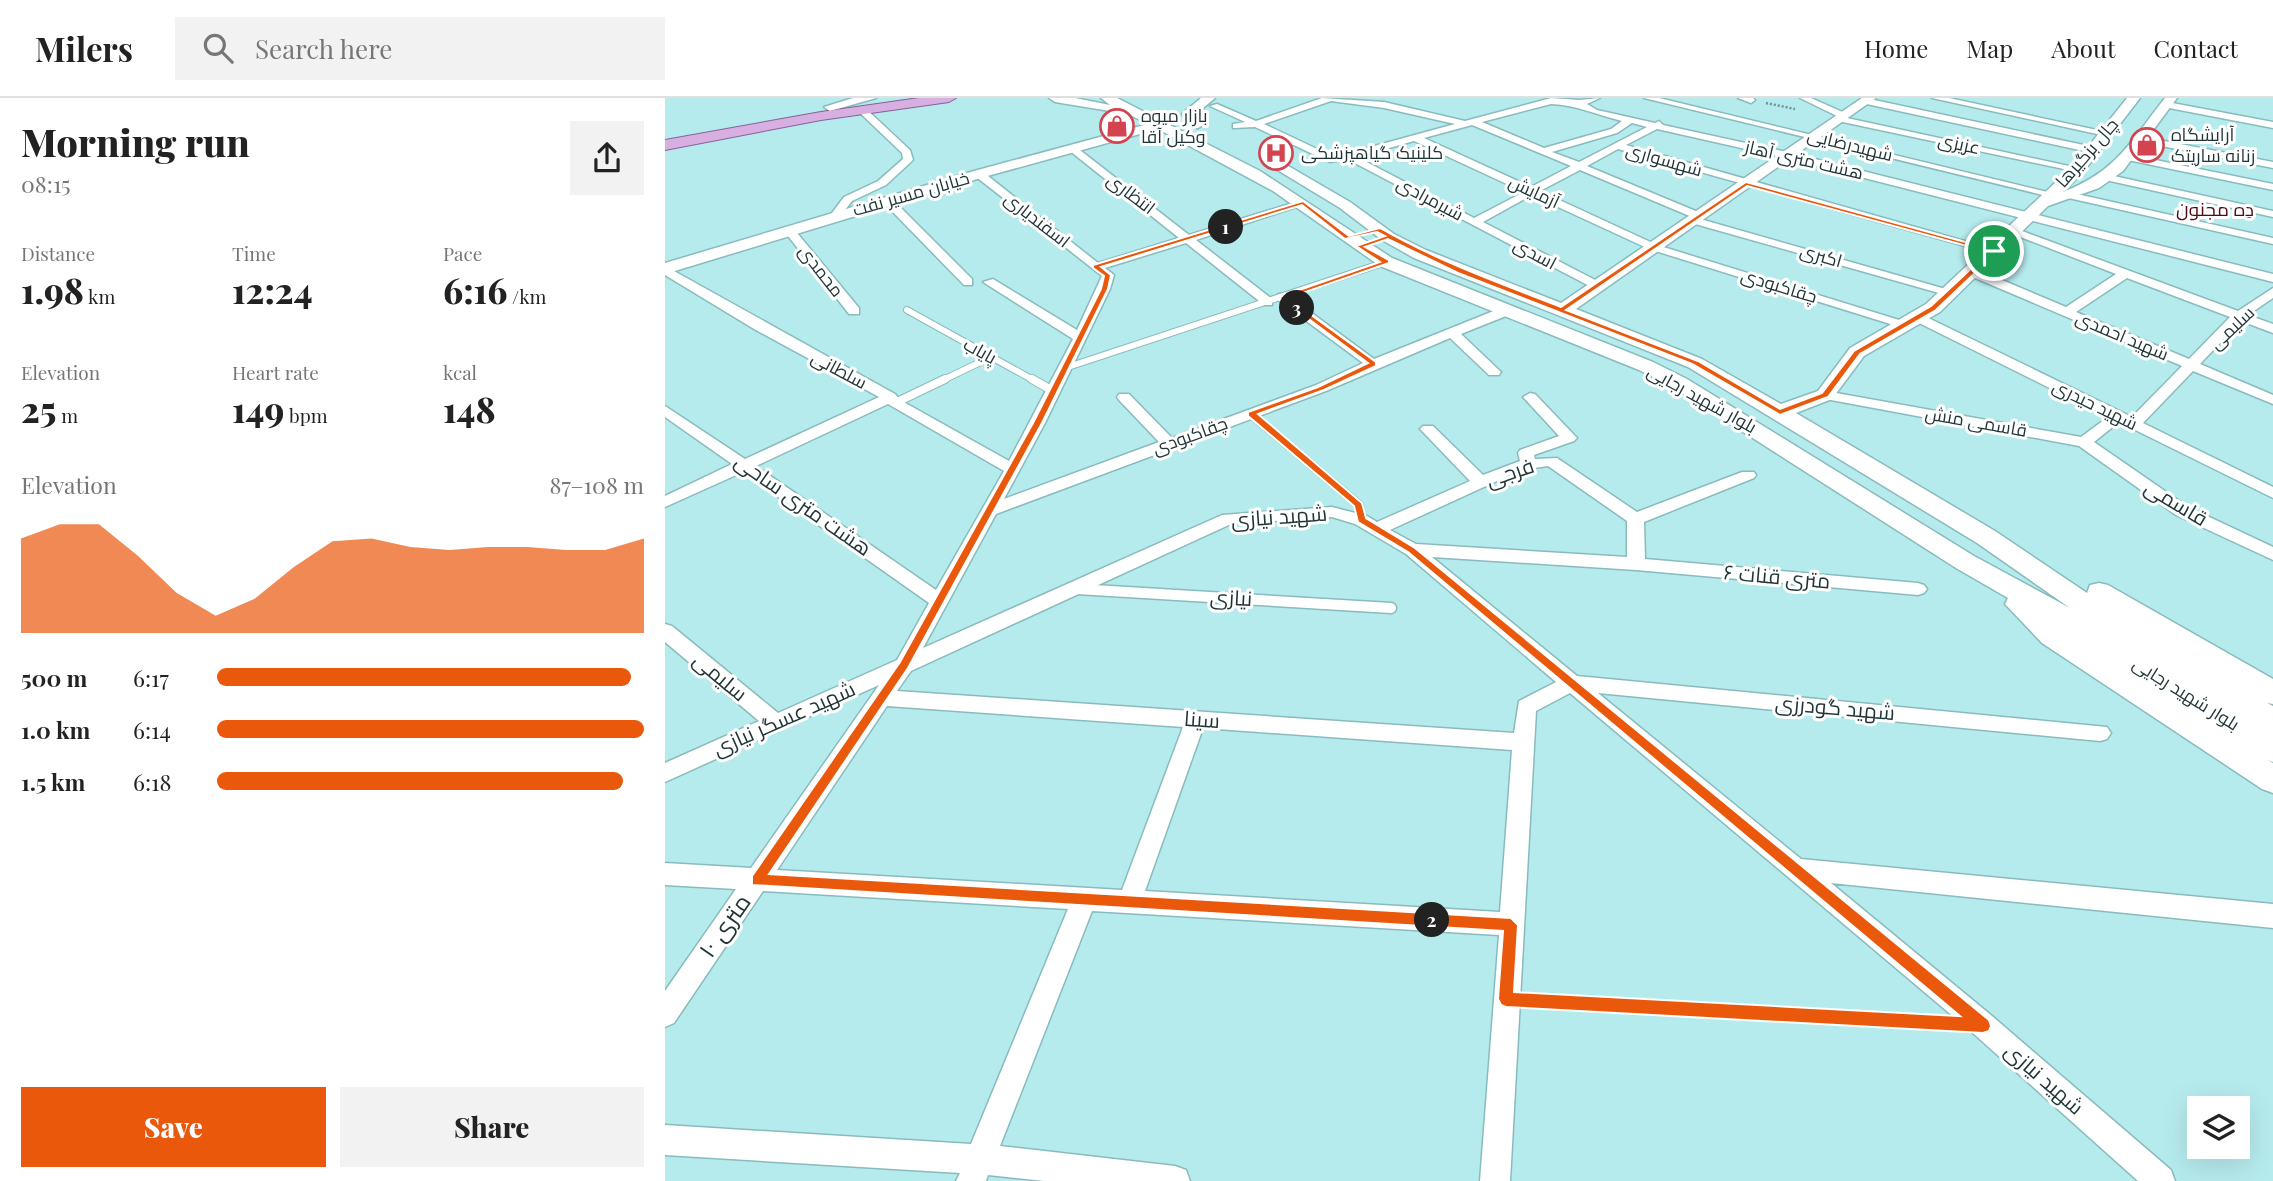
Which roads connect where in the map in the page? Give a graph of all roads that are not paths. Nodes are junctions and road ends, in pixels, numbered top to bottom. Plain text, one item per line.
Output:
1 (894, 98) edge
2 (949, 98) edge
3 (957, 98) edge
4 (1055, 98) edge
5 (1107, 98) edge
6 (1335, 98) edge
7 (1596, 98) edge
8 (1648, 98) edge
9 (1711, 98) edge
10 (1804, 98) edge
11 (1936, 98) edge
12 (2133, 98) edge
13 (1866, 99) edge
14 (933, 100) edge
15 (1522, 100) edge
16 (1549, 100) edge
17 (1211, 102) edge
18 (2169, 102) edge
19 (1580, 103) junction
20 (866, 104) edge
21 (1142, 106) edge
22 (830, 107) junction
23 (1691, 107) junction
24 (1679, 114) dead end
25 (1842, 117) junction
26 (1630, 120) junction
27 (1667, 120) dead end
28 (1470, 123) junction
29 (1198, 124) junction
30 (1256, 124) junction
31 (1158, 125) junction
32 (2108, 125) junction
33 (2273, 125) edge
34 (1236, 126) dead end
35 (1655, 126) junction
36 (1815, 136) junction
37 (665, 137) edge
38 (1415, 138) junction
39 (2139, 139) junction
40 (665, 145) edge
41 (1617, 146) junction
42 (1073, 149) junction
43 (2093, 150) junction
44 (1544, 151) junction
45 (1787, 155) junction
46 (1348, 156) junction
47 (2126, 157) junction
48 (2273, 157) edge
49 (2251, 161) junction
50 (2273, 165) edge
51 (1582, 167) junction
52 (2078, 169) junction
53 (979, 174) junction
54 (2105, 177) junction
55 (1746, 184) junction
56 (2273, 187) edge
57 (1531, 191) junction
58 (2068, 195) junction
59 (888, 201) junction
60 (1303, 203) junction
61 (2040, 206) junction
62 (2273, 214) edge
63 (834, 217) junction
64 (1696, 218) junction
65 (1474, 222) junction
66 (789, 230) junction
67 (2014, 231) junction
68 (1383, 233) junction
69 (1190, 239) junction
70 (2273, 241) edge
71 (1353, 242) junction
72 (1653, 247) junction
73 (1994, 251) junction
74 (1386, 262) junction
75 (1103, 265) junction
76 (665, 269) edge
77 (1972, 272) junction
78 (2126, 273) junction
79 (2273, 278) edge
80 (968, 282) dead end
81 (989, 282) dead end
82 (1597, 286) junction
83 (1950, 292) junction
84 (2273, 292) edge
85 (1282, 297) junction
86 (1268, 302) junction
87 (907, 310) dead end
88 (1562, 310) junction
89 (1506, 311) junction
90 (854, 312) dead end
91 (2067, 313) junction
92 (2239, 316) junction
93 (1912, 321) junction
94 (2273, 329) edge
95 (1452, 333) junction
96 (1080, 338) junction
97 (991, 357) junction
98 (1373, 364) junction
99 (2193, 366) junction
100 (1065, 368) junction
101 (1494, 372) dead end
102 (1053, 391) junction
103 (1825, 395) junction
104 (1124, 397) dead end
105 (1530, 397) dead end
106 (893, 400) junction
107 (2273, 400) edge
108 (665, 410) edge
109 (1780, 412) junction
110 (1251, 414) junction
111 (2118, 416) junction
112 (2134, 424) junction
113 (1428, 429) dead end
114 (2084, 442) junction
115 (1169, 444) junction
116 (746, 464) junction
117 (1529, 464) junction
118 (1012, 469) junction
119 (1748, 475) dead end
120 (1481, 482) junction
121 (2273, 493) edge
122 (665, 502) edge
123 (990, 510) junction
124 (1635, 519) junction
125 (1369, 525) junction
126 (1986, 537) junction
127 (1412, 550) junction
128 (2273, 554) edge
129 (1636, 564) junction
130 (1985, 573) junction
131 (1070, 588) junction
132 (1918, 589) dead end
133 (939, 601) junction
134 (1391, 608) dead end
135 (665, 631) edge
136 (904, 665) junction
137 (1571, 683) junction
138 (2273, 693) edge
139 (881, 698) junction
140 (1196, 719) junction
141 (2273, 721) edge
142 (776, 723) junction
143 (2100, 733) dead end
144 (1523, 742) junction
145 (2273, 749) edge
146 (665, 774) edge
147 (2273, 780) edge
148 (1795, 869) junction
149 (665, 874) edge
150 (757, 880) junction
151 (1084, 900) junction
152 (1129, 903) junction
153 (2273, 916) edge
154 (1511, 925) junction
155 (1506, 999) junction
156 (665, 1014) edge
157 (1983, 1026) junction
158 (665, 1140) edge
159 (976, 1170) edge
160 (1175, 1181) edge
161 (1495, 1181) edge
162 (2160, 1181) edge

1 - 22 main road
2 - 14 main road
3 - 14 main road
4 - 21 main road
5 - 21 main road, بلوار شهید رجایی
6 - 28 street, اکبری
6 - 30 street
7 - 19 street
8 - 23 street, شهیدرضایی
9 - 23 street
10 - 25 street, عزیزی
11 - 32 street, عزیزی
12 - 32 main road, چال بزگیرها
13 - 25 main road
13 - 43 street
14 - 20 main road
15 - 16 street
16 - 19 street
16 - 28 street
17 - 29 main road
17 - 30 street
18 - 33 street
18 - 39 main road, چال بزگیرها
19 - 26 street, هشت متری آهاز
20 - 22 main road
20 - 40 main road
20 - 63 street
21 - 29 main road, بلوار شهید رجایی
21 - 31 main road, بلوار شهید رجایی
22 - 37 main road
23 - 24 street
23 - 36 street, شهیدرضایی
25 - 36 main road
25 - 52 street, عزیزی
26 - 35 street, هشت متری آهاز
26 - 44 street
27 - 35 street
28 - 38 street
28 - 44 street, اکبری
29 - 68 main road, بلوار شهید رجایی
30 - 34 street
30 - 46 street
31 - 42 main road, خیابان مسیر نفت
31 - 60 main road, بلوار شهید رجایی
32 - 43 main road, چال بزگیرها
35 - 41 street
35 - 45 street, هشت متری آهاز
36 - 45 main road
36 - 61 street, شهیدرضایی
38 - 46 street
38 - 57 street, آزمایش
39 - 47 main road, چال بزگیرها
39 - 49 street
41 - 51 street
41 - 55 street, شهسواری
42 - 53 main road, خیابان مسیر نفت
42 - 69 street, انتظاری
43 - 52 main road, چال بزگیرها
44 - 51 street, اکبری
45 - 55 main road
45 - 61 street, هشت متری آهاز
46 - 65 street, شیرمرادی
47 - 54 main road, چال بزگیرها
47 - 56 street
48 - 49 street
49 - 50 street
51 - 57 street
51 - 64 street, اکبری
52 - 61 main road, چال بزگیرها
53 - 59 main road, خیابان مسیر نفت
53 - 75 street, اسفندیاری
54 - 58 main road, چال بزگیرها
54 - 62 street
55 - 64 main road
55 - 73 street, شهسواری
57 - 65 street
57 - 72 street, آزمایش
58 - 61 main road, چال بزگیرها
58 - 70 street
59 - 63 main road, خیابان مسیر نفت
59 - 80 street
60 - 69 street
60 - 71 main road, بلوار شهید رجایی
61 - 67 main road, چال بزگیرها
61 - 79 street
63 - 66 main road, خیابان مسیر نفت
64 - 72 main road
64 - 83 street, اکبری
65 - 82 street, اسدی
66 - 76 main road, خیابان مسیر نفت
66 - 90 street, محمدی
67 - 73 main road, چال بزگیرها
67 - 78 street
68 - 71 main road
68 - 88 main road, بلوار شهید رجایی
69 - 75 street
69 - 86 street, انتظاری
71 - 74 main road, بلوار شهید رجایی
72 - 82 main road
72 - 93 street, چقاکبودی
73 - 77 main road, چال بزگیرها
74 - 85 lane
74 - 89 main road, بلوار شهید رجایی
75 - 96 street, ۱۰ متری
76 - 106 street, سلطانی
77 - 83 main road, چال بزگیرها
77 - 91 street, شهید احمدی
78 - 91 street
78 - 92 street
81 - 96 street
82 - 88 main road
83 - 93 main road, چال بزگیرها
84 - 92 street, سلیمی
85 - 86 lane
85 - 98 street
86 - 100 lane
87 - 97 lane, پایاب
88 - 109 main road, بلوار شهید رجایی
89 - 95 street, چقاکبودی
89 - 130 main road, بلوار شهید رجایی
91 - 99 street, شهید احمدی
92 - 94 street
92 - 99 street, سلیمی
93 - 103 main road, چال بزگیرها
93 - 111 street, شهید حیدری
95 - 98 street, چقاکبودی
95 - 101 street
96 - 100 street, ۱۰ متری
97 - 102 lane, پایاب
97 - 106 lane
98 - 110 street, چقاکبودی
99 - 107 street, شهید احمدی
99 - 112 street, سلیمی
100 - 102 street, ۱۰ متری
102 - 118 street, ۱۰ متری
103 - 109 main road
103 - 114 street, قاسمی منش
104 - 115 street
105 - 117 street
106 - 116 street
106 - 118 street, سلطانی
108 - 116 street, هشت متری ساحی
109 - 126 main road, بلوار شهید رجایی
110 - 115 street, چقاکبودی
110 - 125 lane
111 - 112 street, شهید حیدری
111 - 114 street
112 - 121 street, شهید حیدری
113 - 120 street
114 - 128 street, قاسمی
115 - 123 street, چقاکبودی
116 - 122 street
116 - 133 street, هشت متری ساحی
117 - 120 street, فرجی
117 - 124 street, فرجی
118 - 123 street, ۱۰ متری
119 - 124 street
120 - 125 street, فرجی
123 - 133 street, ۱۰ متری
124 - 129 street
125 - 127 street, شهید نیازی
125 - 131 street, شهید نیازی
126 - 138 main road
126 - 141 main road, بلوار شهید رجایی
127 - 129 street, ۶ متری قنات
127 - 137 street, شهید نیازی
129 - 132 street, ۶ متری قنات
130 - 145 main road, بلوار شهید رجایی
130 - 147 main road
131 - 134 lane, نیازی
131 - 136 street, شهید نیازی
133 - 136 street, ۱۰ متری
135 - 142 street, سلیمی
136 - 139 street, ۱۰ متری
136 - 142 street, شهید عسگر نیازی
137 - 143 street, شهید گودرزی
137 - 144 street
137 - 148 street, شهید نیازی
139 - 140 street, سینا
139 - 150 street, ۱۰ متری
140 - 144 street, سینا
140 - 152 street
142 - 146 street, شهید عسگر نیازی
144 - 154 street
148 - 153 street
148 - 157 street, شهید نیازی
149 - 150 street
150 - 151 street
150 - 156 street, ۱۰ متری
151 - 152 street
151 - 159 street
152 - 154 street
154 - 155 street
155 - 157 lane
155 - 161 street
157 - 162 street, شهید نیازی
158 - 159 street
159 - 160 street

